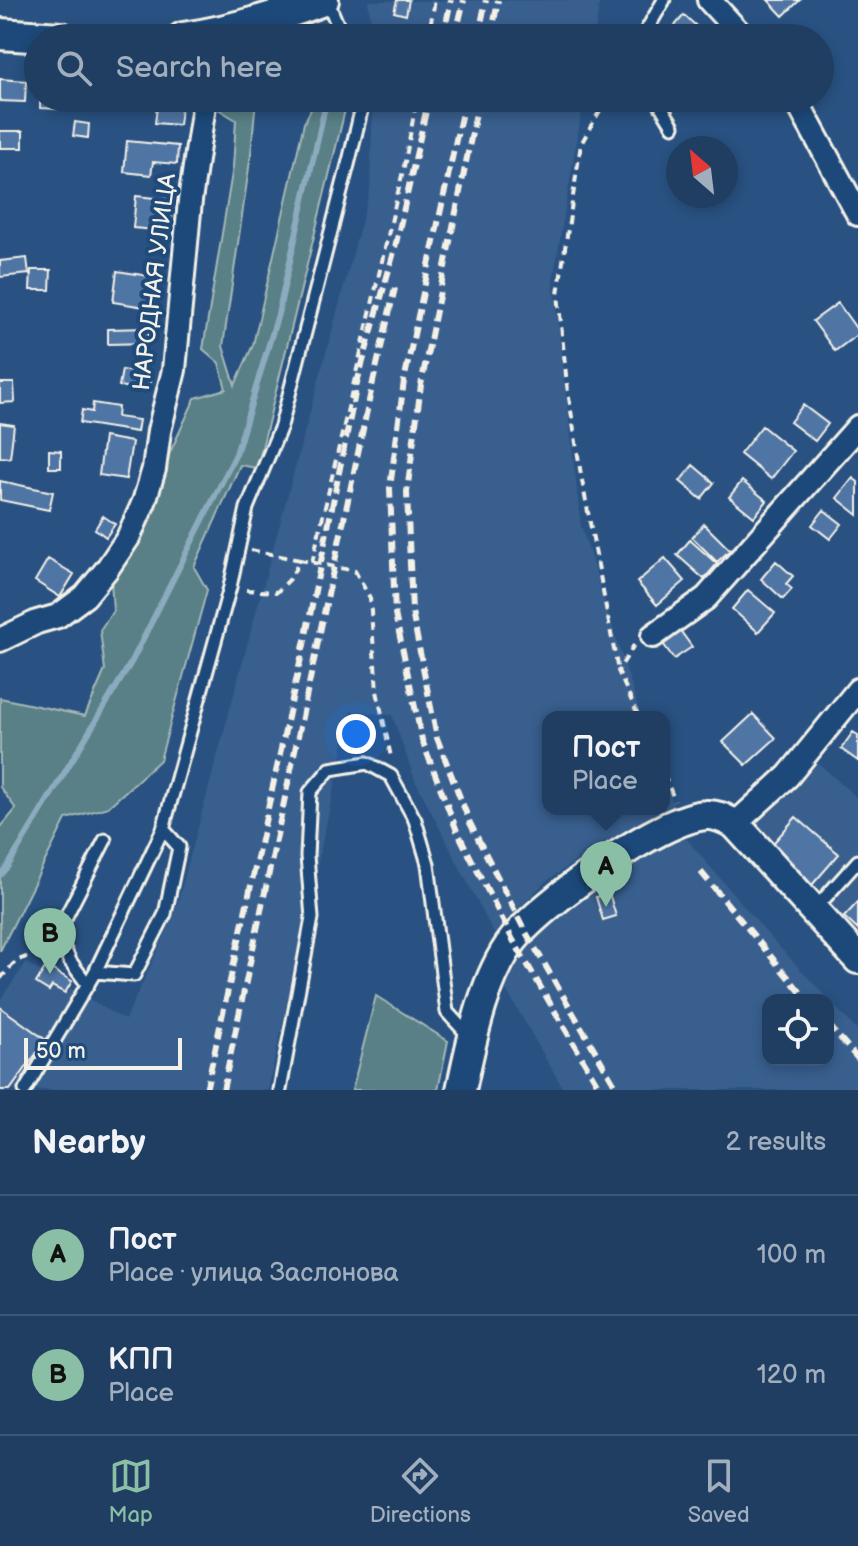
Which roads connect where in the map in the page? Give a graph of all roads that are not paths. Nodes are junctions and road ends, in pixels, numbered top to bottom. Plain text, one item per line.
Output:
1 (325, 0) edge
2 (664, 0) edge
3 (709, 0) edge
4 (254, 24) edge
5 (336, 24) edge
6 (650, 24) edge
7 (731, 24) edge
8 (0, 34) edge
9 (24, 36) edge
10 (203, 112) edge
11 (361, 112) edge
12 (664, 112) edge
13 (803, 112) edge
14 (673, 126) dead end
15 (858, 214) edge
16 (858, 427) edge
17 (653, 636) road end
18 (0, 640) edge
19 (858, 690) edge
20 (735, 824) junction
21 (163, 829) junction
22 (105, 840) dead end
23 (858, 861) edge
24 (814, 910) junction
25 (858, 959) edge
26 (95, 972) junction
27 (88, 986) junction
28 (472, 1039) junction
29 (25, 1090) edge
30 (280, 1090) edge
31 (461, 1090) edge

1 - 4 main road
1 - 5 lane
2 - 6 lane
3 - 7 street
8 - 9 main road
10 - 18 street, НАРОДНАЯ УЛИЦА
11 - 21 lane
12 - 14 lane
13 - 15 street
16 - 17 street
19 - 20 street
20 - 24 street
20 - 28 street
21 - 26 lane
21 - 26 lane
22 - 27 lane
23 - 24 lane
24 - 25 street
26 - 27 lane
27 - 29 lane
28 - 30 lane
28 - 31 street

